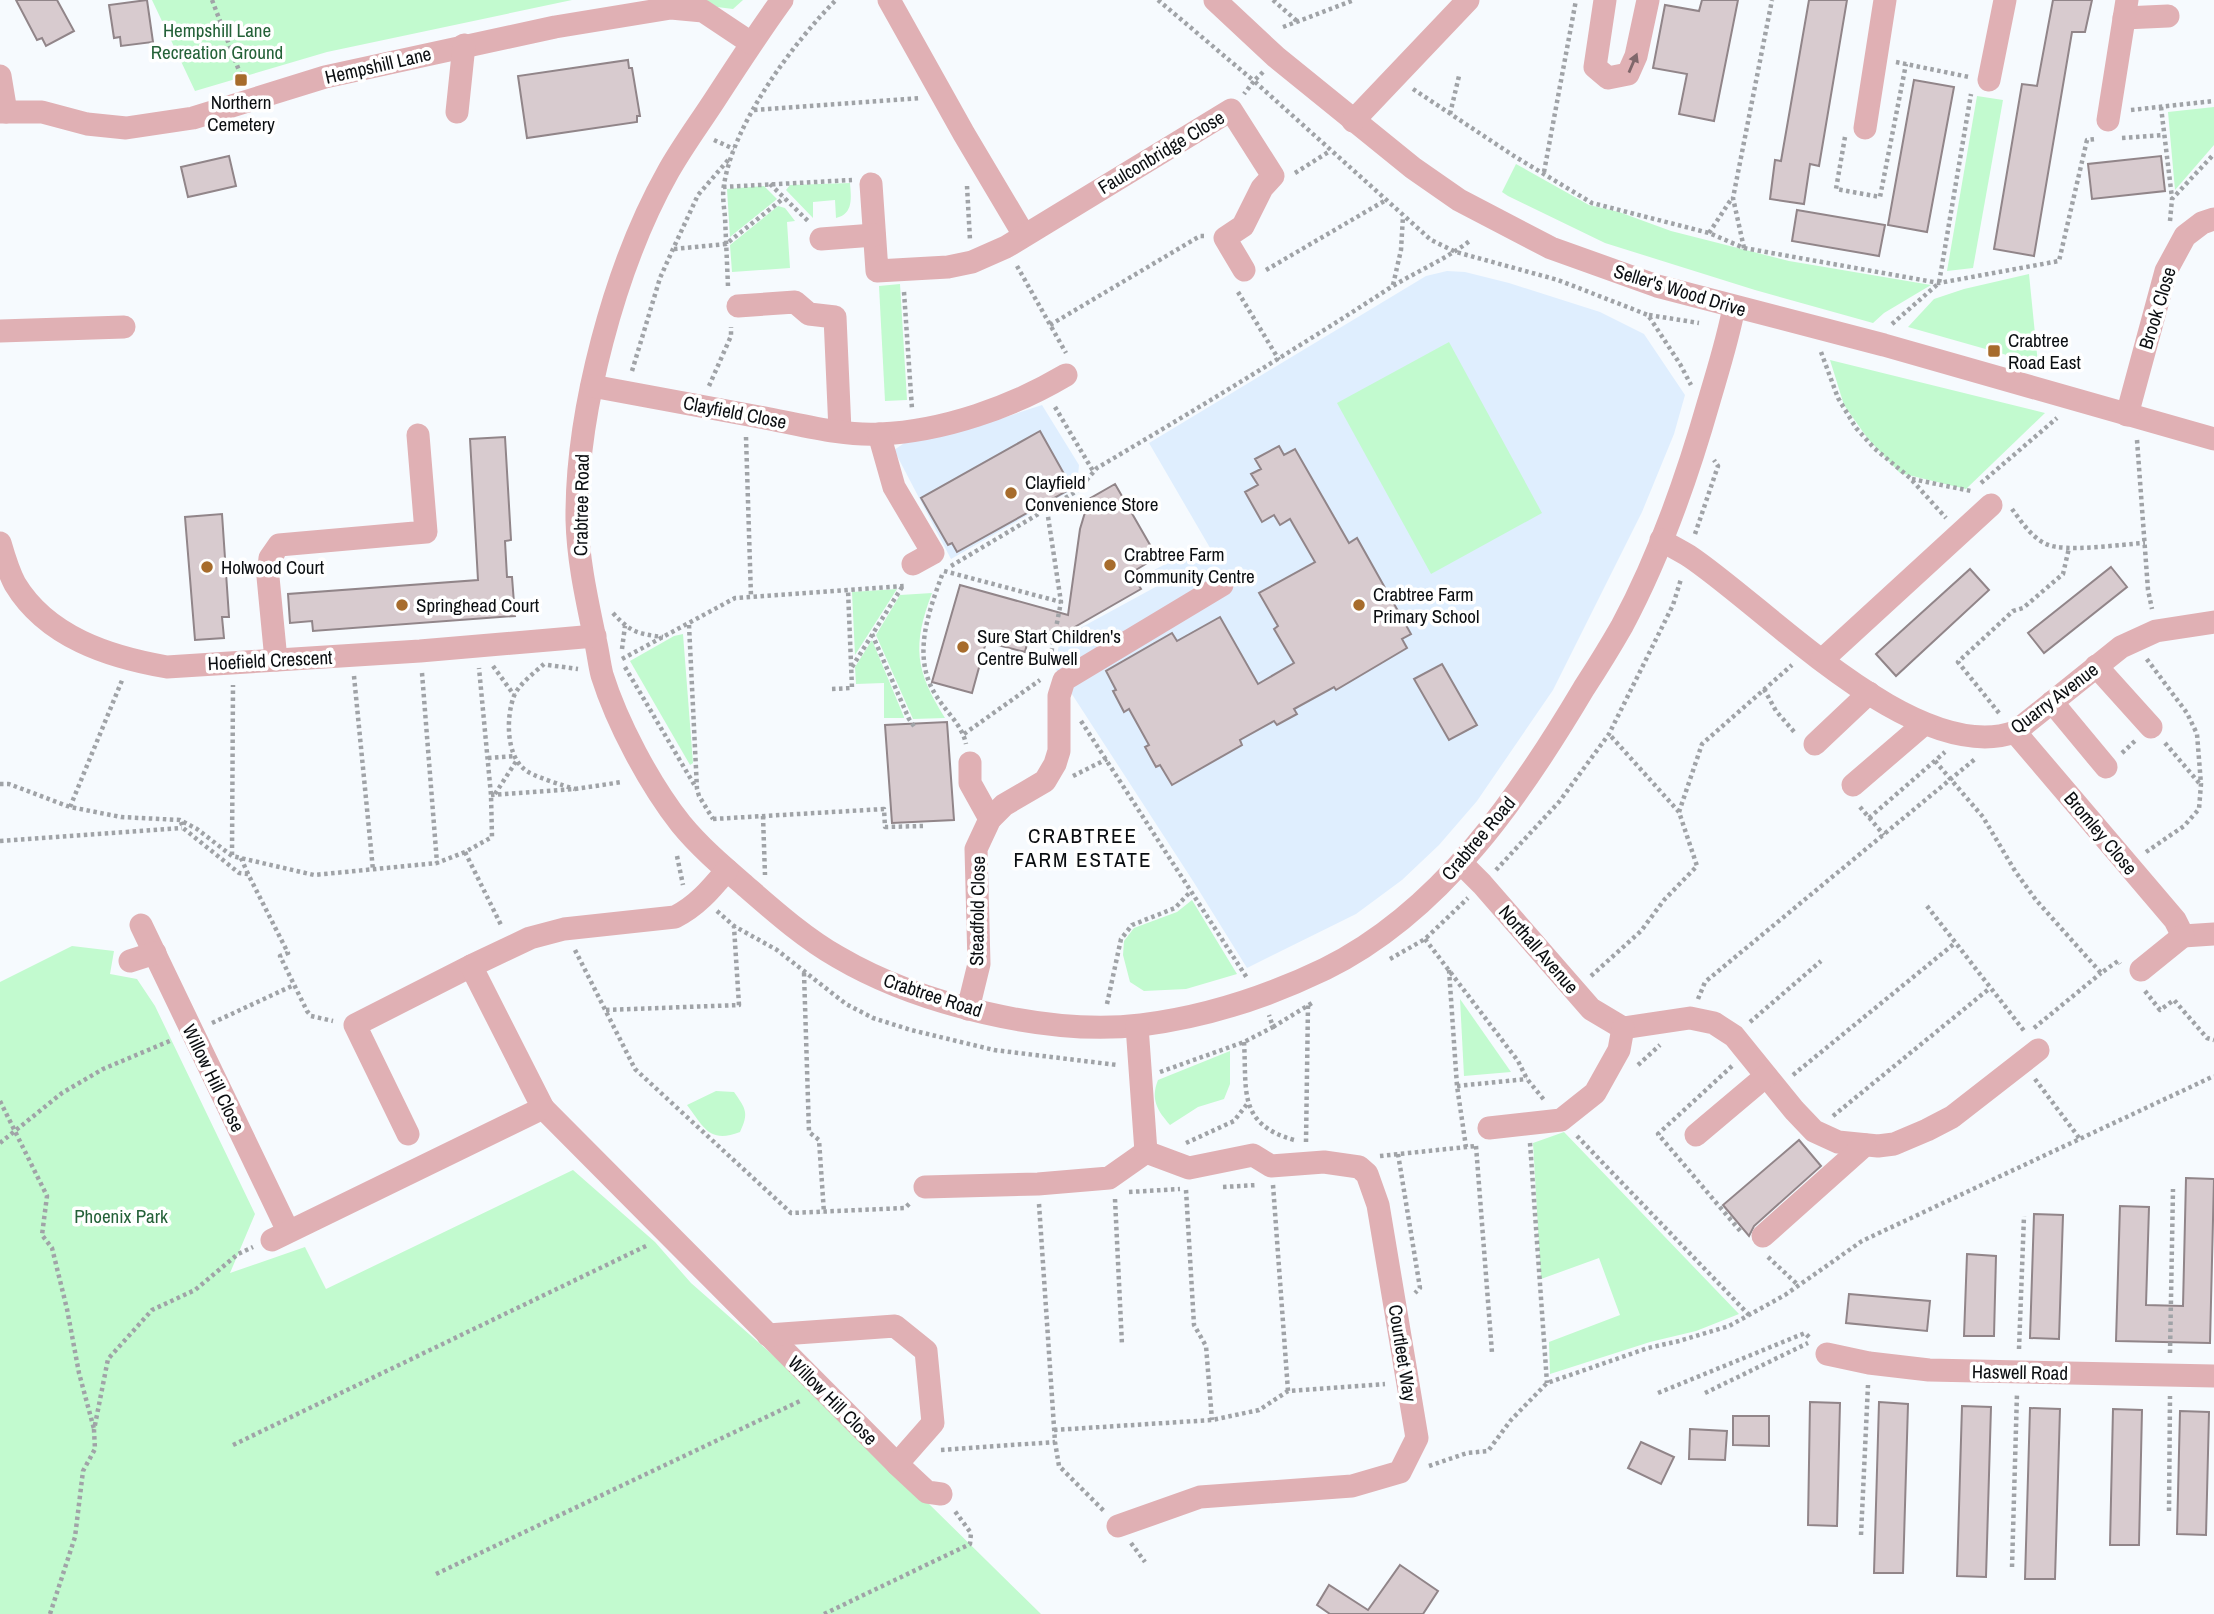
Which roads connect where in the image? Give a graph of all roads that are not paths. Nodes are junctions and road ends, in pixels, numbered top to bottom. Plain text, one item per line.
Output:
1 (782, 0) edge
2 (890, 0) edge
3 (1215, 0) edge
4 (1468, 0) edge
5 (1605, 0) edge
6 (1648, 0) edge
7 (1885, 0) edge
8 (2005, 0) edge
9 (2126, 9) edge
10 (2168, 16) dead end
11 (751, 43) junction
12 (464, 45) junction
13 (0, 76) edge
14 (1981, 79) road end
15 (3, 112) edge
16 (457, 112) dead end
17 (1353, 121) junction
18 (2107, 127) road end
19 (1866, 128) dead end
20 (871, 184) road end
21 (2214, 219) edge
22 (874, 235) junction
23 (821, 239) road end
24 (1015, 241) junction
25 (1249, 275) road end
26 (732, 305) road end
27 (1732, 317) junction
28 (124, 327) dead end
29 (0, 331) edge
30 (1066, 375) road end
31 (593, 386) junction
32 (2131, 416) junction
33 (840, 431) junction
34 (879, 434) junction
35 (418, 435) dead end
36 (2214, 439) edge
37 (1998, 499) road end
38 (1661, 540) junction
39 (0, 543) edge
40 (911, 574) road end
41 (1222, 585) dead end
42 (8, 590) edge
43 (2214, 622) edge
44 (595, 636) junction
45 (1816, 655) junction
46 (276, 660) junction
47 (2096, 666) junction
48 (1869, 694) junction
49 (2052, 702) junction
50 (1924, 724) junction
51 (2151, 727) road end
52 (2007, 734) junction
53 (1815, 744) dead end
54 (970, 763) road end
55 (2106, 767) road end
56 (1853, 785) dead end
57 (989, 819) junction
58 (1461, 863) junction
59 (727, 870) junction
60 (141, 925) dead end
61 (2214, 934) edge
62 (2183, 936) junction
63 (155, 953) junction
64 (131, 961) dead end
65 (471, 967) junction
66 (2136, 976) road end
67 (968, 1009) junction
68 (1137, 1026) junction
69 (1623, 1028) junction
70 (2030, 1056) road end
71 (1771, 1082) junction
72 (543, 1108) junction
73 (408, 1134) dead end
74 (1696, 1135) dead end
75 (1485, 1140) road end
76 (1865, 1145) junction
77 (1146, 1152) junction
78 (925, 1187) road end
79 (1756, 1241) road end
80 (768, 1335) junction
81 (1827, 1354) road end
82 (2214, 1376) edge
83 (903, 1458) junction
84 (941, 1494) road end
85 (1118, 1526) road end

1 - 11 street, Crabtree Road
2 - 24 street
3 - 17 street, Seller's Wood Drive
4 - 17 street
5 -> 6 street
7 - 19 street
8 - 14 street
9 - 10 street
9 - 18 street
11 - 12 street, Hempshill Lane
11 - 31 street, Crabtree Road
12 - 15 street, Hempshill Lane
12 - 16 street
13 - 15 street
17 - 27 street, Seller's Wood Drive
20 - 22 street, Faulconbridge Close
21 - 32 street, Brook Close
22 - 23 street
22 - 24 street, Faulconbridge Close
24 - 25 street, Faulconbridge Close
26 - 33 street
27 - 32 street, Seller's Wood Drive
27 - 38 street, Crabtree Road
28 - 29 street
30 - 34 street, Clayfield Close
31 - 33 street, Clayfield Close
31 - 44 street, Crabtree Road
32 - 36 street, Seller's Wood Drive
33 - 34 street, Clayfield Close
34 - 40 street
35 - 46 street
37 - 45 street
38 - 45 street, Quarry Avenue
38 - 58 street, Crabtree Road
39 - 42 street, Hoefield Crescent
41 - 57 street
42 - 46 street, Hoefield Crescent
43 - 47 street, Quarry Avenue
44 - 46 street, Hoefield Crescent
44 - 59 street, Crabtree Road
45 - 48 street, Quarry Avenue
47 - 49 street, Quarry Avenue
47 - 51 street
48 - 50 street, Quarry Avenue
48 - 53 street
49 - 52 street, Quarry Avenue
49 - 55 street
50 - 52 street, Quarry Avenue
50 - 56 street
52 - 62 street, Bromley Close
54 - 57 street
57 - 67 street, Steadfold Close
58 - 68 street, Crabtree Road
58 - 69 street, Northall Avenue
59 - 65 street
59 - 67 street, Crabtree Road
60 - 63 street, Willow Hill Close
61 - 62 street
62 - 66 street
63 - 64 street
63 - 72 street, Willow Hill Close
65 - 72 street, Willow Hill Close
65 - 73 street
67 - 68 street, Crabtree Road
68 - 77 street
69 - 71 street
69 - 75 street
70 - 76 street
71 - 74 street
71 - 76 street
72 - 80 street, Willow Hill Close
76 - 79 street
77 - 78 street
77 - 85 street, Courtleet Way
80 - 83 street, Willow Hill Close
80 - 83 street, Willow Hill Close
81 - 82 street, Haswell Road
83 - 84 street, Willow Hill Close

